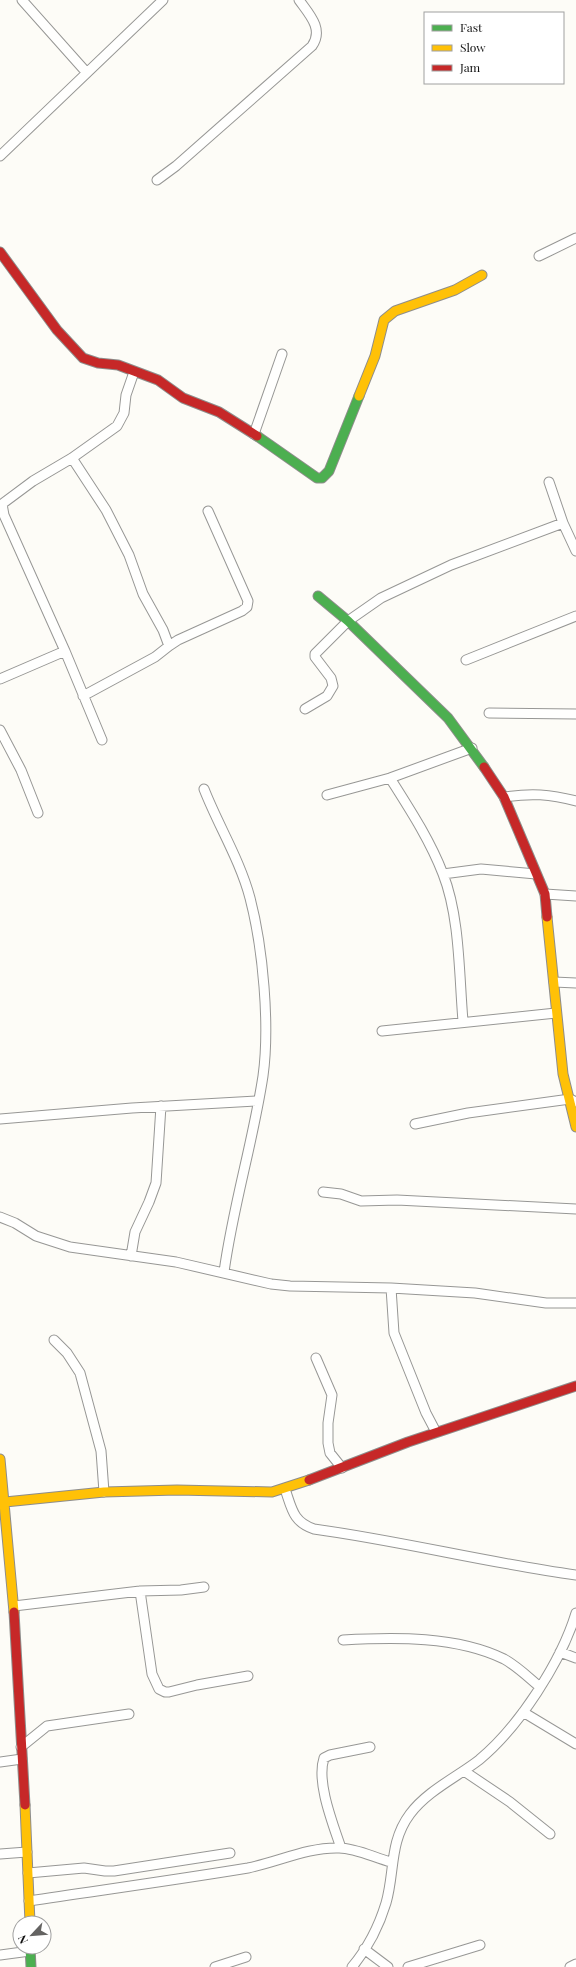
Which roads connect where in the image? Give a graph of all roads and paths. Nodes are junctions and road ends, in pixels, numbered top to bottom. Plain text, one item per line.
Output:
1 (22, 0) edge
2 (163, 0) edge
3 (299, 0) edge
4 (87, 72) junction
5 (0, 156) edge
6 (157, 180) dead end
7 (576, 238) edge
8 (0, 252) edge
9 (539, 256) dead end
10 (482, 275) dead end
11 (282, 354) dead end
12 (134, 372) junction
13 (254, 434) junction
14 (72, 458) junction
15 (549, 482) dead end
16 (208, 511) dead end
17 (563, 523) junction
18 (576, 551) edge
19 (318, 596) dead end
20 (576, 616) edge
21 (348, 621) junction
22 (169, 646) junction
23 (65, 651) junction
24 (466, 660) dead end
25 (0, 678) edge
26 (83, 696) junction
27 (305, 710) dead end
28 (489, 713) dead end
29 (576, 714) edge
30 (0, 730) edge
31 (102, 740) dead end
32 (472, 748) junction
33 (390, 778) junction
34 (204, 789) dead end
35 (327, 795) dead end
36 (504, 797) junction
37 (576, 801) edge
38 (38, 813) dead end
39 (443, 874) junction
40 (536, 874) junction
41 (545, 894) junction
42 (576, 896) edge
43 (554, 982) junction
44 (576, 983) edge
45 (556, 1013) junction
46 (463, 1021) junction
47 (382, 1031) dead end
48 (573, 1100) edge
49 (258, 1101) junction
50 (161, 1106) junction
51 (0, 1119) edge
52 (415, 1124) dead end
53 (576, 1127) edge
54 (323, 1192) dead end
55 (576, 1209) edge
56 (0, 1217) edge
57 (131, 1256) junction
58 (224, 1272) junction
59 (391, 1288) junction
60 (576, 1303) edge
61 (54, 1340) dead end
62 (316, 1358) dead end
63 (576, 1386) edge
64 (436, 1432) junction
65 (0, 1459) edge
66 (342, 1468) junction
67 (285, 1489) junction
68 (104, 1492) junction
69 (5, 1502) junction
70 (576, 1575) edge
71 (204, 1587) dead end
72 (140, 1591) junction
73 (14, 1606) junction
74 (576, 1613) edge
75 (343, 1640) dead end
76 (560, 1652) junction
77 (576, 1658) edge
78 (248, 1676) dead end
79 (540, 1687) junction
80 (523, 1712) junction
81 (129, 1714) dead end
82 (576, 1744) edge
83 (21, 1747) junction
84 (370, 1747) dead end
85 (22, 1759) junction
86 (0, 1762) edge
87 (464, 1771) junction
88 (550, 1834) dead end
89 (341, 1848) junction
90 (27, 1852) junction
91 (230, 1853) dead end
92 (0, 1854) edge
93 (392, 1862) junction
94 (28, 1873) junction
95 (29, 1901) junction
96 (30, 1915) edge
97 (480, 1945) dead end
98 (364, 1949) junction
99 (12, 1953) edge
100 (0, 1955) edge
101 (30, 1955) edge
102 (246, 1956) dead end
103 (576, 1964) edge
104 (31, 1967) edge
105 (215, 1967) edge
106 (352, 1967) edge
107 (388, 1967) edge
108 (408, 1967) edge
109 (570, 1967) edge

1 - 4 street
2 - 4 street
3 - 6 street
4 - 5 street
7 - 9 street
8 - 12 main road
10 - 13 main road
11 - 13 street
12 - 13 main road
12 - 14 street
14 - 22 street
14 - 23 street
15 - 17 street
16 - 22 street
17 - 18 street
17 - 21 street
19 - 21 main road
20 - 24 street
21 - 27 street
21 - 32 main road
22 - 26 street
23 - 25 street
23 - 26 street
26 - 31 street
28 - 29 street
30 - 38 street
32 - 33 street
32 - 36 main road
33 - 35 street
33 - 39 street
34 - 49 street
36 - 37 street
36 - 40 main road
39 - 40 street
39 - 46 street
40 - 41 main road
41 - 42 street
41 - 43 main road
43 - 44 street
43 - 45 main road
45 - 46 street
45 - 48 main road
46 - 47 street
48 - 52 street
48 - 53 main road
49 - 50 street
49 - 58 street
50 - 51 street
50 - 57 street
54 - 55 street
56 - 57 street
57 - 58 street
58 - 59 street
59 - 60 street
59 - 64 street
61 - 68 street
62 - 66 street
63 - 64 main road
64 - 66 main road
65 - 69 main road
66 - 67 main road
67 - 68 main road
67 - 70 street
68 - 69 main road
69 - 73 main road
71 - 72 street
72 - 73 street
72 - 78 street
73 - 83 main road
74 - 76 street
75 - 79 street
76 - 77 street
76 - 79 street
79 - 80 street
80 - 82 street
80 - 87 street
81 - 83 street
83 - 85 main road
84 - 89 street
85 - 86 street
85 - 90 main road
87 - 88 street
87 - 93 street
89 - 93 street
89 - 95 street
90 - 92 street
90 - 94 main road
91 - 94 street
93 - 98 street
94 - 95 main road
95 - 96 main road
97 - 108 street
98 - 106 street
98 - 107 street
99 - 100 street
101 - 104 main road
102 - 105 street
103 - 109 street

